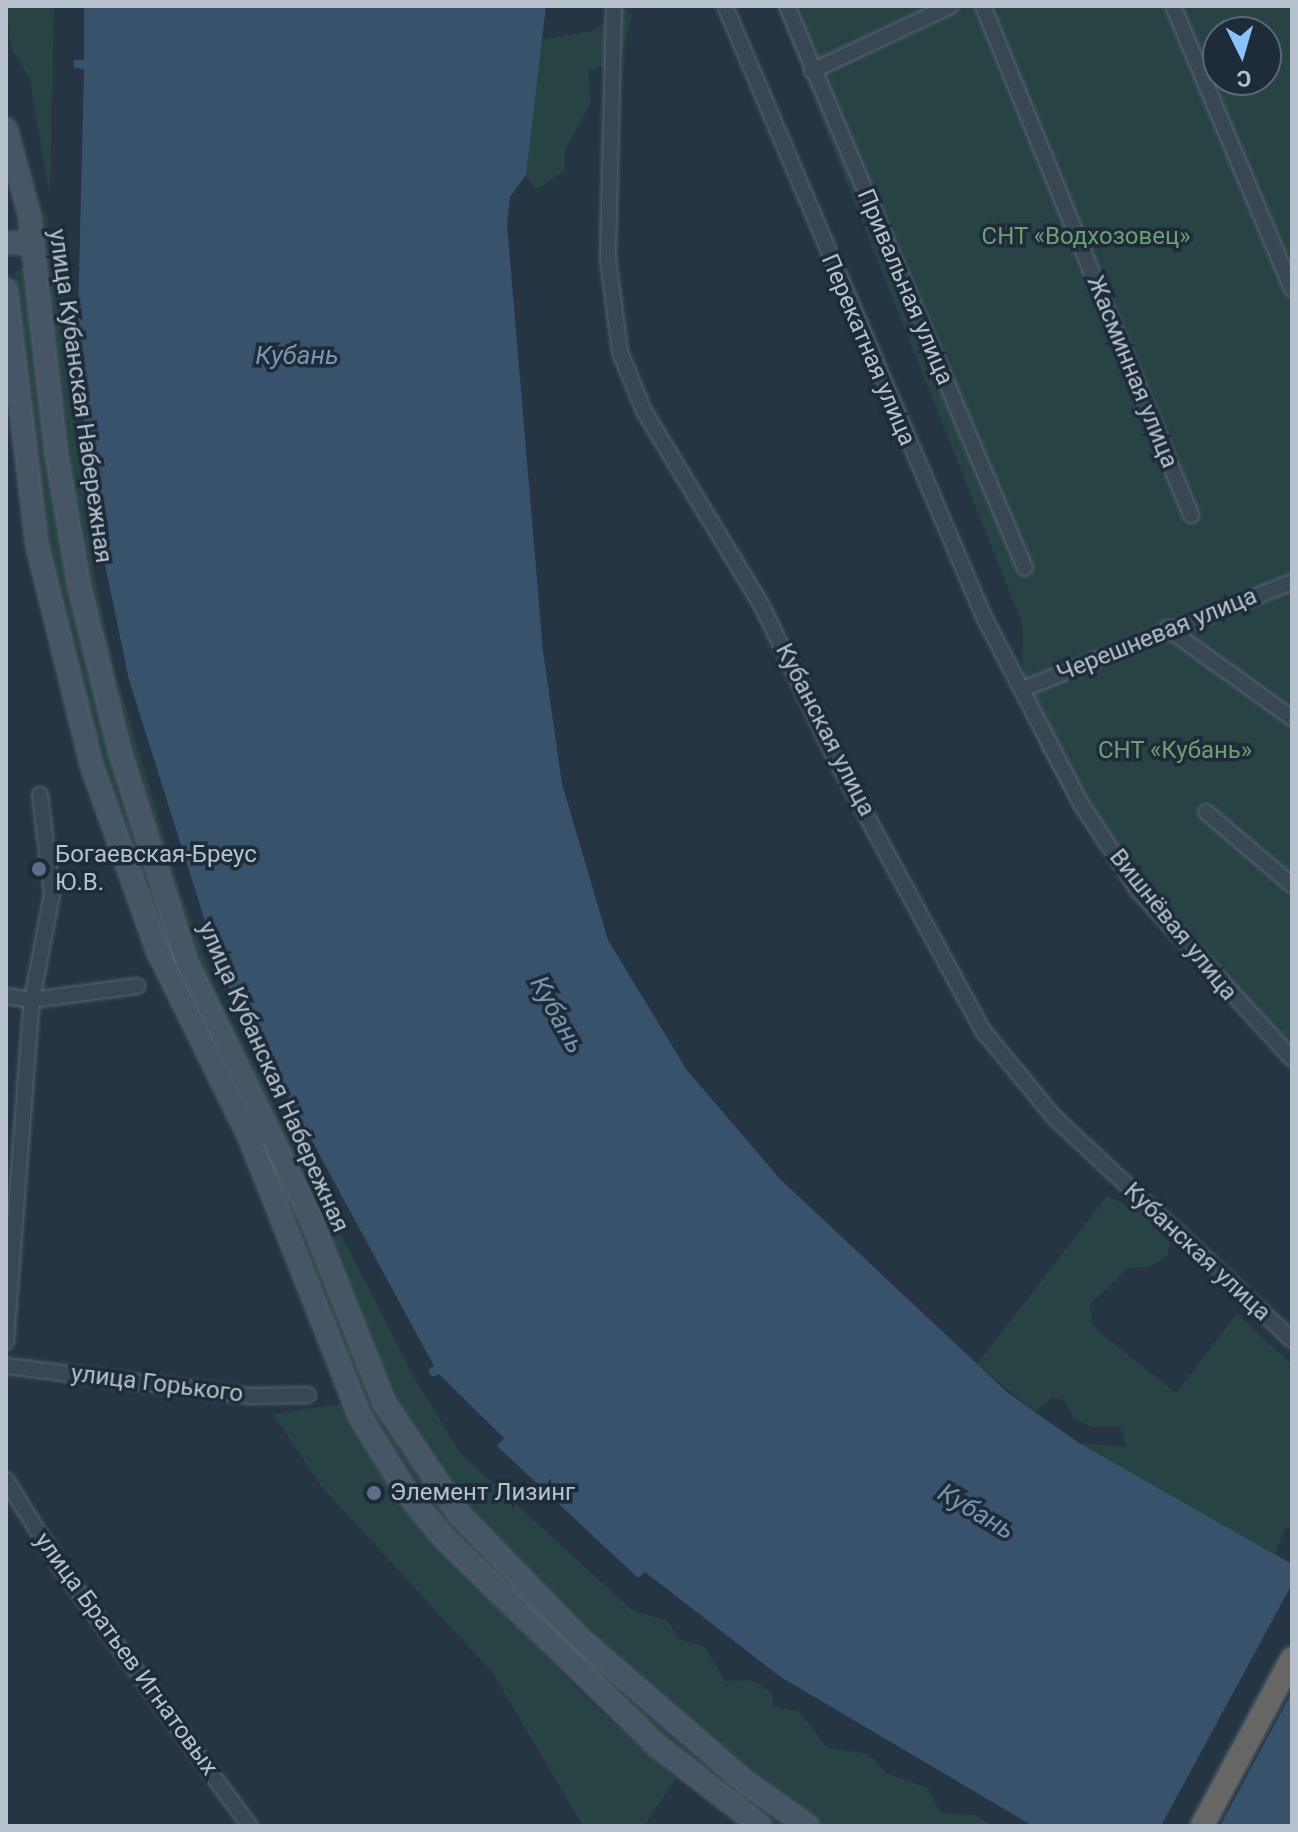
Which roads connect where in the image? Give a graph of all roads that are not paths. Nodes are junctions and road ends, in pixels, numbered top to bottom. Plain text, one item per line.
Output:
1 (614, 6) edge
2 (725, 6) edge
3 (787, 6) edge
4 (950, 6) edge
5 (983, 6) edge
6 (1173, 6) edge
7 (812, 71) junction
8 (6, 129) edge
9 (6, 243) edge
10 (33, 243) junction
11 (6, 289) edge
12 (1292, 289) edge
13 (1191, 515) dead end
14 (1025, 568) dead end
15 (1292, 582) edge
16 (1167, 628) junction
17 (1024, 691) junction
18 (1292, 718) edge
19 (40, 795) dead end
20 (1206, 812) dead end
21 (1292, 885) edge
22 (137, 986) dead end
23 (6, 996) edge
24 (32, 1000) junction
25 (1292, 1059) edge
26 (1292, 1340) edge
27 (6, 1342) edge
28 (6, 1366) edge
29 (308, 1395) dead end
30 (6, 1480) edge
31 (1292, 1659) edge
32 (250, 1826) edge
33 (760, 1826) edge
34 (808, 1826) edge
35 (1202, 1826) edge

1 - 26 street, Кубанская улица
2 - 17 street, Перекатная улица
3 - 7 street, Привальная улица
4 - 7 street
5 - 13 street, Жасминная улица
6 - 12 street
7 - 14 street, Привальная улица
8 - 10 main road, улица Кубанская Набережная
9 - 10 main road
10 - 34 main road, улица Кубанская Набережная
11 - 33 main road, улица Кубанская Набережная
15 - 16 street, Черешневая улица
16 - 17 street, Черешневая улица
16 - 18 street
17 - 25 street, Вишнёвая улица
19 - 24 street
20 - 21 street
22 - 24 street
23 - 24 street
24 - 27 street
28 - 29 street, улица Горького
30 - 32 street, улица Братьев Игнатовых
31 - 35 highway

